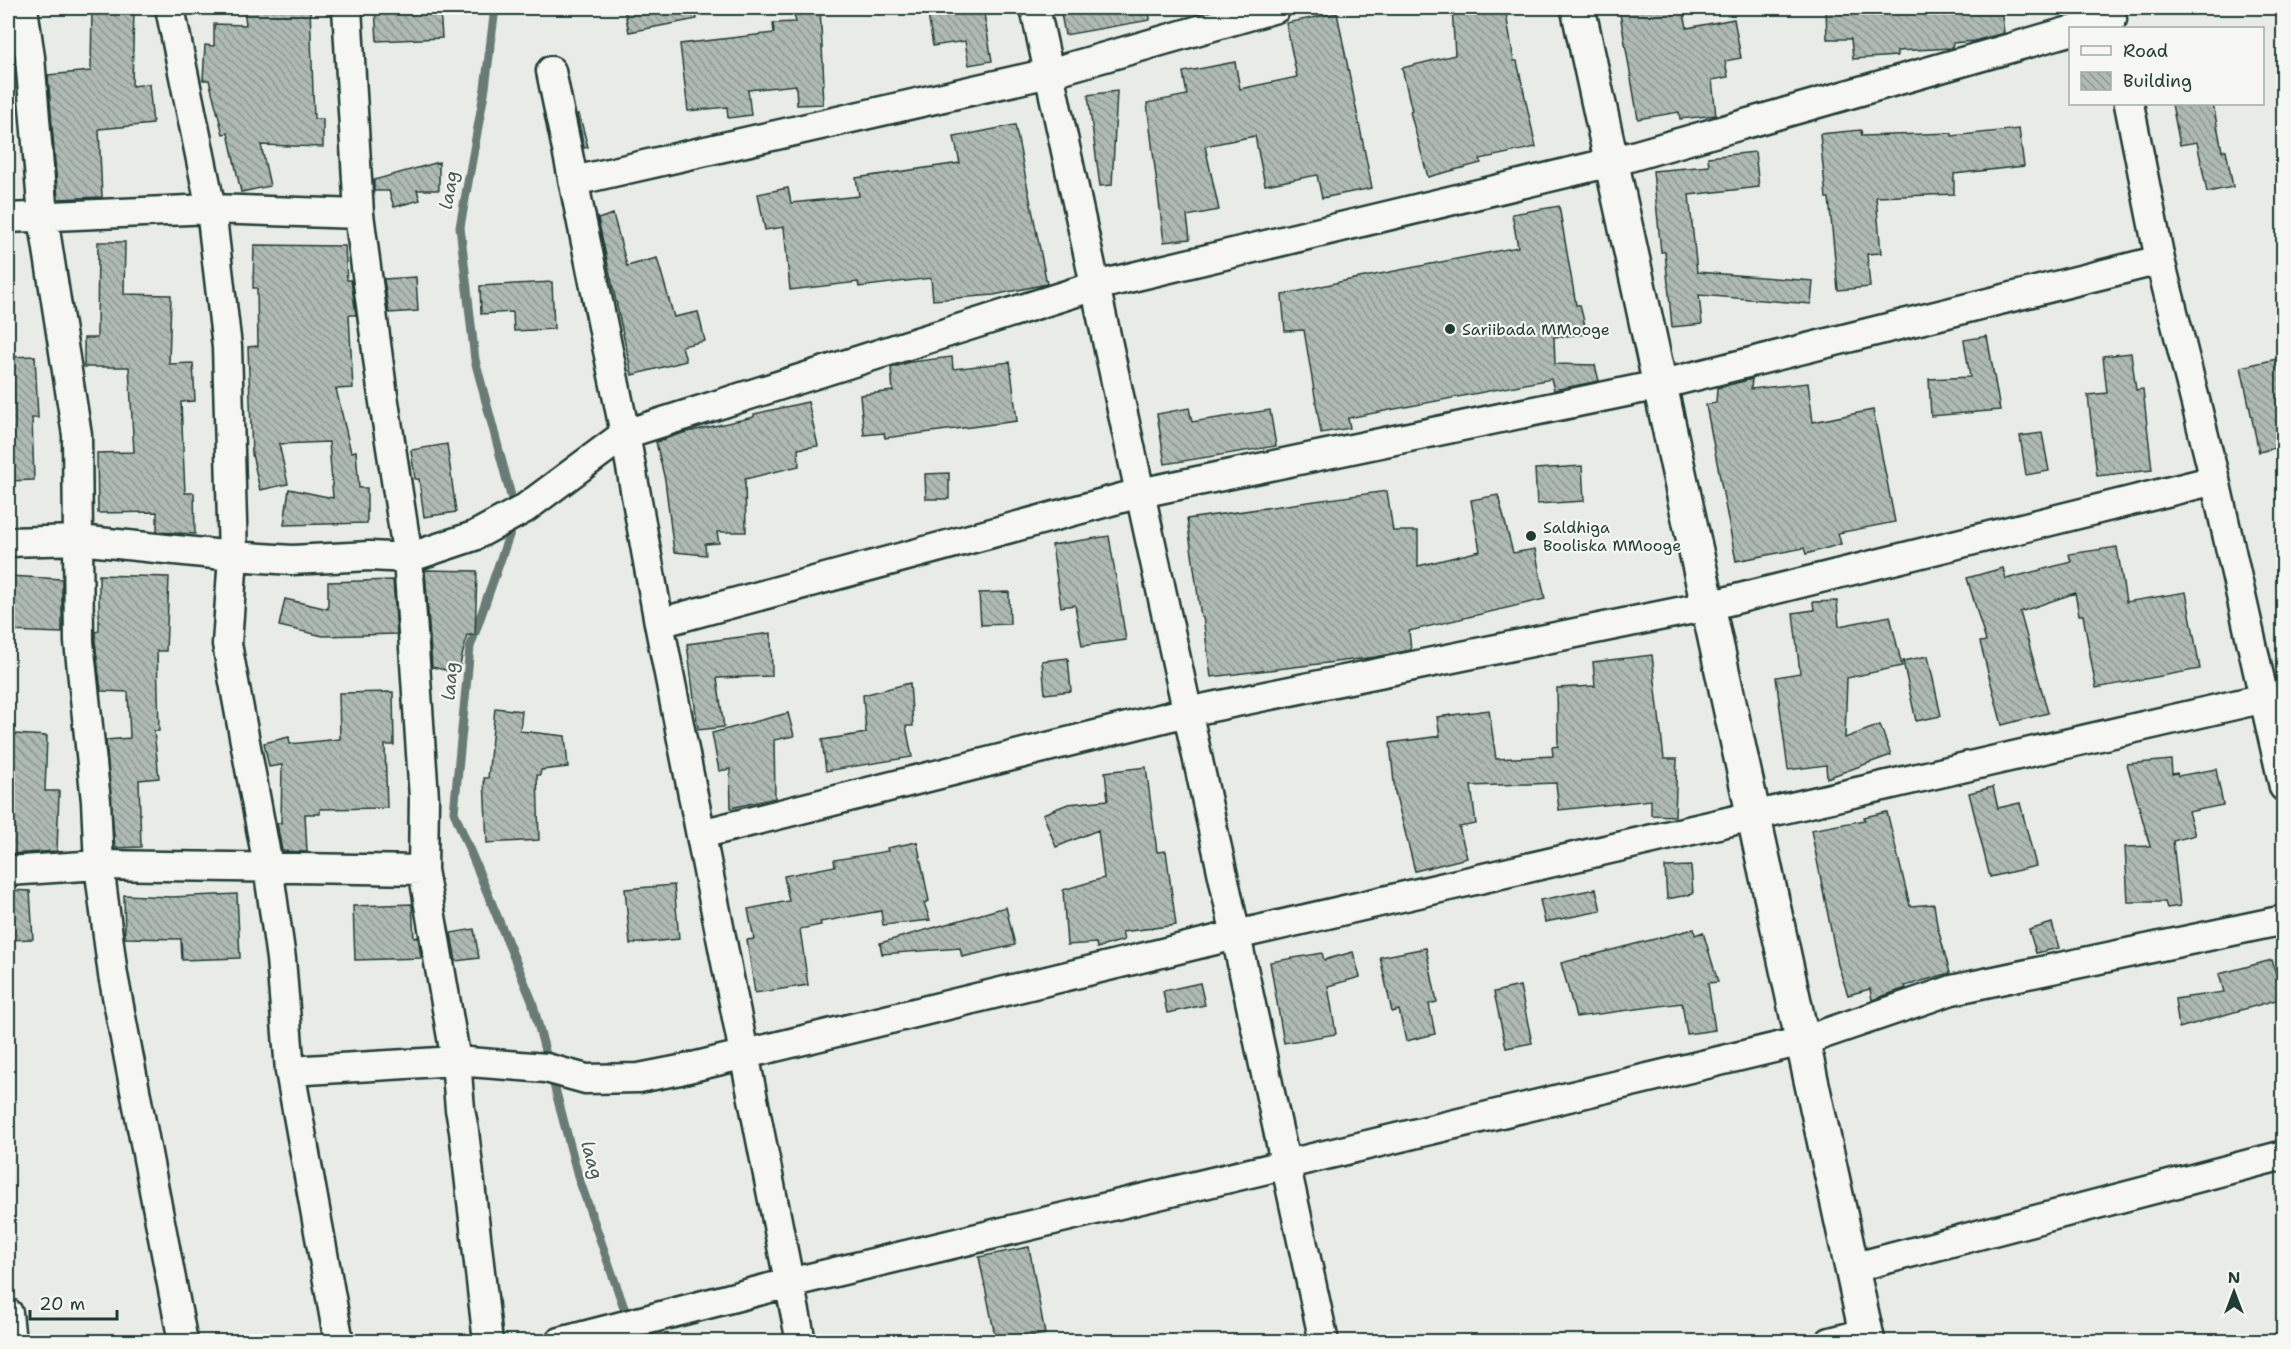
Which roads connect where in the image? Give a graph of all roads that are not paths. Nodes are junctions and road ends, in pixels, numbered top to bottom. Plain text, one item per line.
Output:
1 (23, 8) edge
2 (170, 8) edge
3 (347, 8) edge
4 (1035, 8) edge
5 (1276, 8) edge
6 (1578, 8) edge
7 (2111, 18) edge
8 (2083, 27) edge
9 (2069, 31) edge
10 (550, 71) dead end
11 (1049, 73) junction
12 (2129, 105) edge
13 (1611, 162) junction
14 (574, 182) junction
15 (211, 209) junction
16 (359, 214) junction
17 (43, 217) junction
18 (8, 218) edge
19 (2160, 260) junction
20 (1095, 286) junction
21 (1659, 385) junction
22 (625, 434) junction
23 (2215, 480) junction
24 (1140, 493) junction
25 (79, 540) junction
26 (8, 542) edge
27 (233, 556) junction
28 (408, 558) junction
29 (1708, 606) junction
30 (659, 623) junction
31 (2265, 698) junction
32 (1187, 712) junction
33 (2283, 787) edge
34 (1754, 815) junction
35 (701, 834) junction
36 (99, 865) junction
37 (268, 866) junction
38 (423, 870) junction
39 (8, 871) edge
40 (2283, 920) edge
41 (1236, 934) junction
42 (1803, 1041) junction
43 (744, 1053) junction
44 (456, 1061) junction
45 (290, 1071) junction
46 (2283, 1155) edge
47 (1285, 1163) junction
48 (1852, 1268) junction
49 (789, 1283) junction
50 (8, 1313) edge
51 (1867, 1337) edge
52 (11, 1341) edge
53 (183, 1341) edge
54 (339, 1341) edge
55 (488, 1341) edge
56 (560, 1341) edge
57 (801, 1341) edge
58 (1324, 1341) edge
59 (1830, 1341) edge

1 - 17 street
2 - 15 street
3 - 16 street
4 - 11 street
5 - 11 street
6 - 13 street
7 - 8 street
9 - 13 street
10 - 14 street
11 - 14 street
11 - 20 street
12 - 19 street
13 - 20 street
13 - 21 street
14 - 22 street
15 - 16 street
15 - 17 street
15 - 27 street
16 - 28 street
17 - 18 street
17 - 25 street
19 - 21 street
19 - 23 street
20 - 22 street
20 - 24 street
21 - 24 street
21 - 29 street
22 - 28 street
22 - 30 street
23 - 29 street
23 - 31 street
24 - 30 street
24 - 32 street
25 - 26 street
25 - 27 street
25 - 36 street
27 - 28 street
27 - 37 street
28 - 38 street
29 - 32 street
29 - 34 street
30 - 35 street
31 - 33 street
31 - 34 street
32 - 35 street
32 - 41 street
34 - 41 street
34 - 42 street
35 - 43 street
36 - 37 street
36 - 39 street
36 - 53 street
37 - 38 street
37 - 45 street
38 - 44 street
40 - 42 street
41 - 43 street
41 - 47 street
42 - 47 street
42 - 48 street
43 - 44 street
43 - 49 street
44 - 45 street
44 - 55 street
45 - 54 street
46 - 48 street
47 - 49 street
47 - 58 street
48 - 51 street
49 - 56 street
49 - 57 street
50 - 52 street
51 - 59 street

